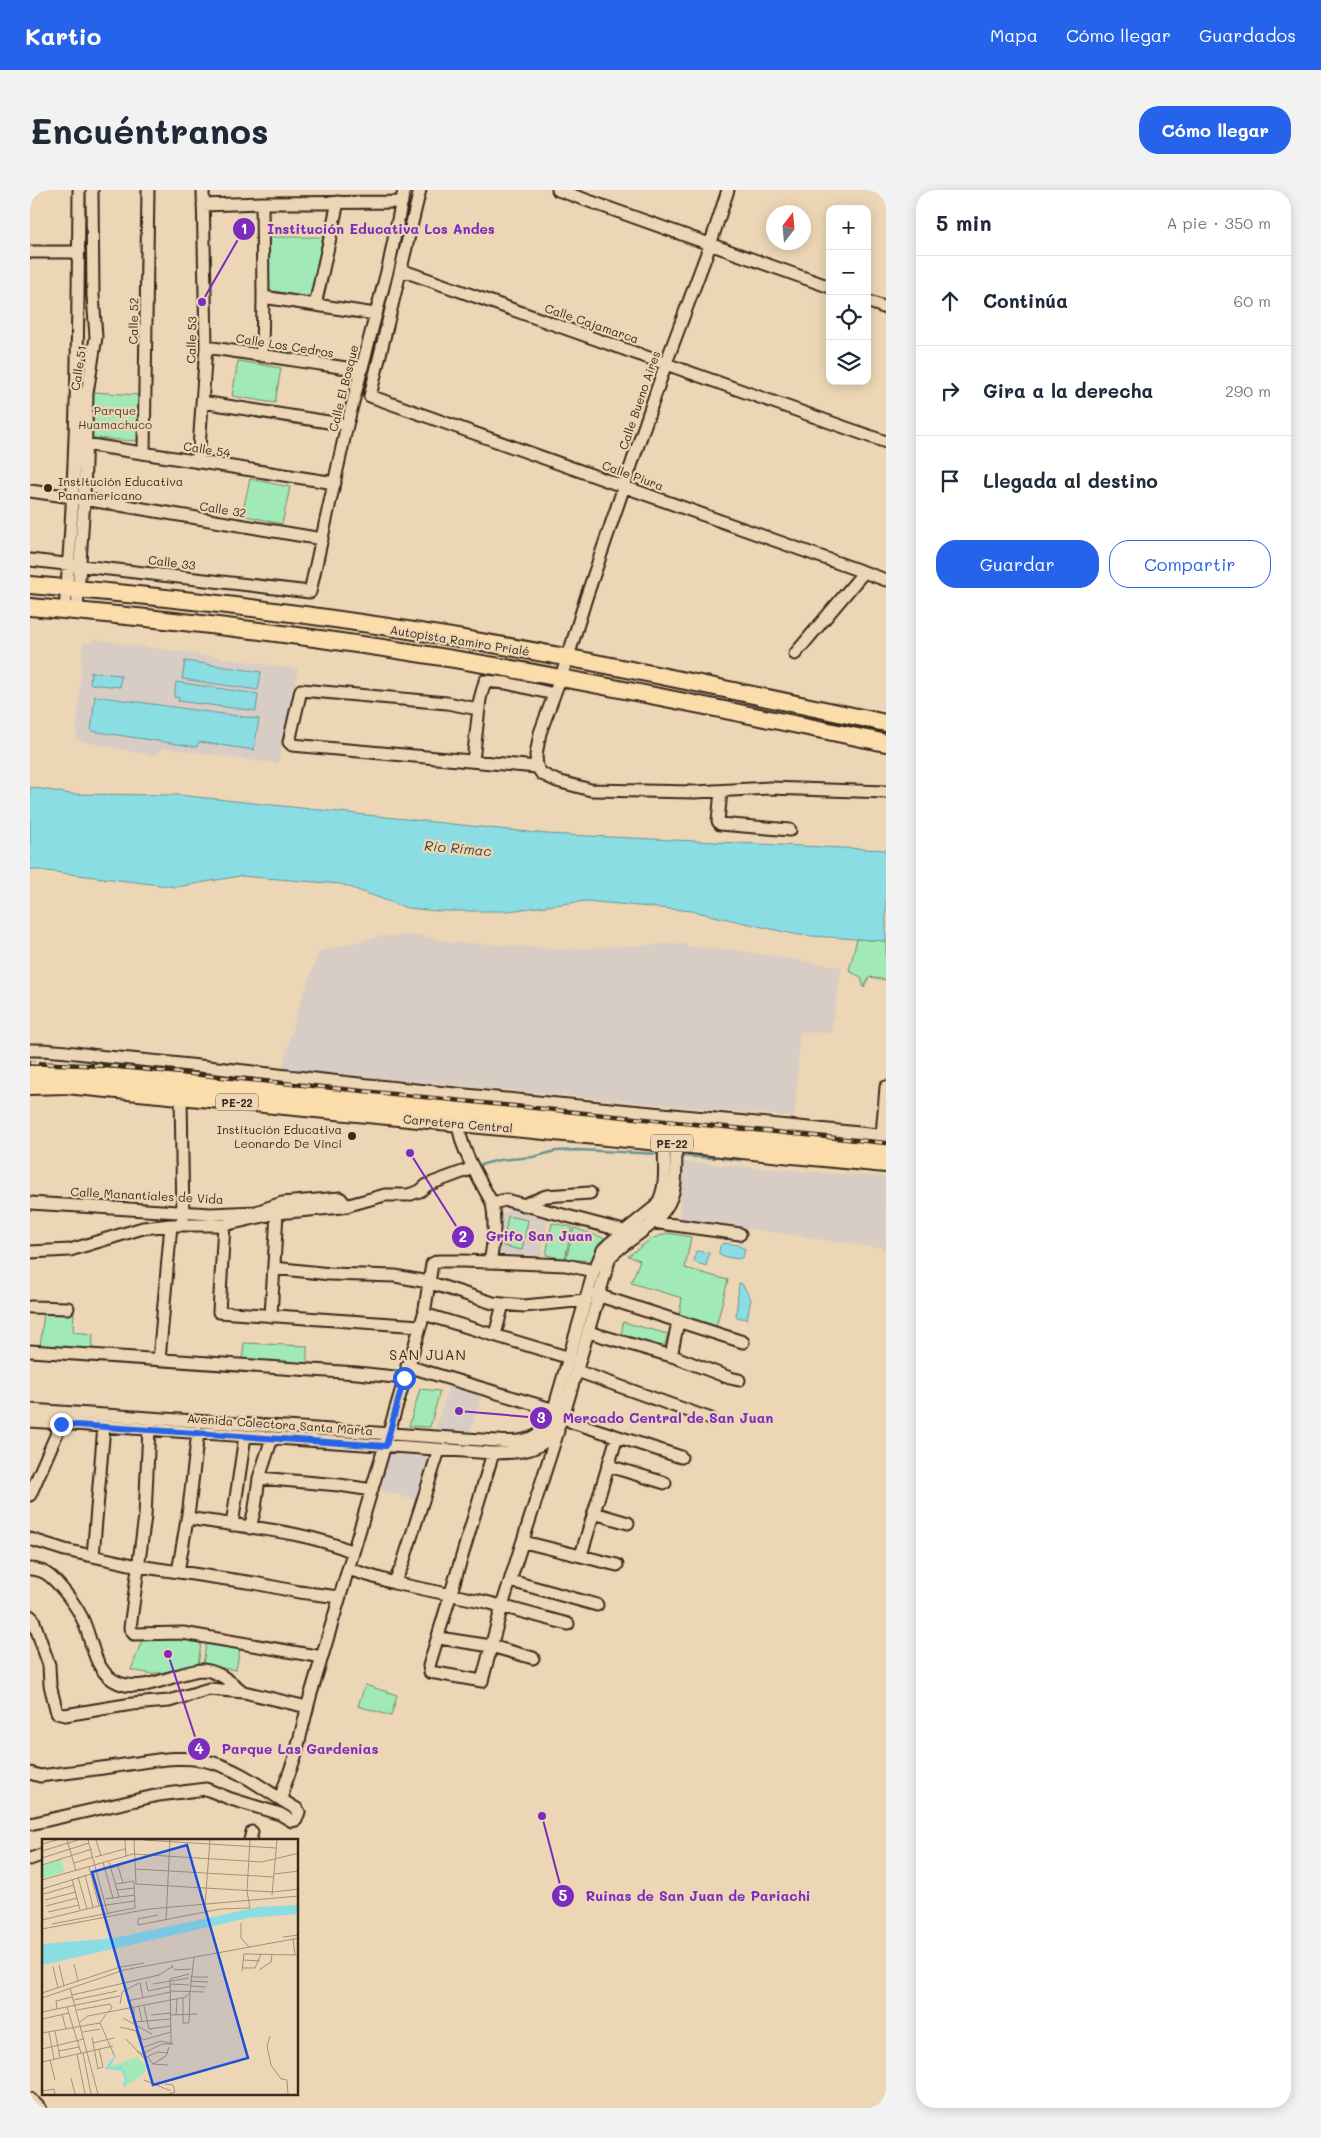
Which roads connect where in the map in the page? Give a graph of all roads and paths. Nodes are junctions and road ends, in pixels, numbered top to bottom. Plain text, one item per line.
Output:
1 (78, 190) edge
2 (92, 190) edge
3 (148, 190) edge
4 (203, 190) edge
5 (404, 190) edge
6 (420, 190) edge
7 (558, 190) edge
8 (728, 190) edge
9 (338, 202) junction
10 (402, 202) junction
11 (262, 203) junction
12 (203, 205) junction
13 (710, 245) junction
14 (30, 252) edge
15 (78, 252) junction
16 (401, 270) junction
17 (826, 286) edge
18 (263, 297) junction
19 (871, 302) edge
20 (314, 305) junction
21 (886, 308) edge
22 (375, 314) junction
23 (206, 346) junction
24 (262, 356) junction
25 (666, 363) junction
26 (360, 370) junction
27 (202, 402) junction
28 (347, 425) junction
29 (886, 442) edge
30 (80, 443) junction
31 (144, 453) junction
32 (198, 462) junction
33 (335, 483) junction
34 (624, 487) junction
35 (30, 491) edge
36 (72, 496) junction
37 (84, 499) junction
38 (322, 539) junction
39 (30, 560) edge
40 (75, 564) junction
41 (864, 572) junction
42 (886, 580) edge
43 (30, 585) edge
44 (73, 589) junction
45 (310, 592) joint
46 (30, 607) edge
47 (71, 611) junction
48 (795, 654) dead end
49 (568, 657) junction
50 (560, 678) junction
51 (554, 694) junction
52 (478, 709) junction
53 (886, 723) edge
54 (886, 743) edge
55 (474, 761) junction
56 (537, 766) junction
57 (721, 791) junction
58 (886, 792) edge
59 (790, 830) dead end
60 (30, 1050) edge
61 (30, 1074) edge
62 (296, 1077) junction
63 (30, 1086) edge
64 (380, 1086) junction
65 (886, 1087) edge
66 (295, 1094) junction
67 (181, 1096) junction
68 (377, 1102) junction
69 (459, 1116) junction
70 (884, 1135) edge
71 (670, 1143) junction
72 (820, 1151) junction
73 (886, 1151) edge
74 (886, 1164) edge
75 (473, 1168) junction
76 (590, 1193) dead end
77 (30, 1203) edge
78 (492, 1203) junction
79 (523, 1205) junction
80 (347, 1206) junction
81 (183, 1213) junction
82 (277, 1213) junction
83 (653, 1222) junction
84 (171, 1225) junction
85 (224, 1225) junction
86 (183, 1226) junction
87 (624, 1231) junction
88 (740, 1234) dead end
89 (30, 1252) edge
90 (490, 1262) junction
91 (274, 1268) junction
92 (594, 1270) junction
93 (428, 1282) junction
94 (597, 1295) junction
95 (586, 1300) junction
96 (503, 1304) junction
97 (30, 1307) edge
98 (68, 1308) dead end
99 (424, 1314) junction
100 (271, 1316) junction
101 (678, 1322) junction
102 (420, 1326) junction
103 (588, 1332) junction
104 (495, 1335) junction
105 (743, 1342) dead end
106 (30, 1351) edge
107 (671, 1356) junction
108 (570, 1358) junction
109 (160, 1360) junction
110 (407, 1366) junction
111 (577, 1370) junction
112 (404, 1378) junction
113 (739, 1380) dead end
114 (30, 1410) edge
115 (560, 1417) junction
116 (711, 1420) dead end
117 (30, 1421) edge
118 (61, 1424) junction
119 (104, 1426) junction
120 (149, 1428) junction
121 (198, 1432) junction
122 (389, 1433) junction
123 (245, 1436) junction
124 (617, 1436) junction
125 (272, 1438) junction
126 (386, 1446) junction
127 (439, 1450) junction
128 (493, 1453) junction
129 (681, 1457) dead end
130 (608, 1466) junction
131 (259, 1478) junction
132 (665, 1483) dead end
133 (372, 1490) junction
134 (30, 1495) edge
135 (594, 1513) junction
136 (188, 1518) junction
137 (628, 1523) dead end
138 (232, 1525) junction
139 (250, 1528) junction
140 (30, 1539) edge
141 (524, 1542) junction
142 (353, 1552) junction
143 (581, 1555) junction
144 (93, 1556) junction
145 (617, 1565) dead end
146 (138, 1566) junction
147 (30, 1569) edge
148 (348, 1569) junction
149 (178, 1572) junction
150 (511, 1581) junction
151 (394, 1583) junction
152 (450, 1595) junction
153 (339, 1597) junction
154 (597, 1605) dead end
155 (502, 1606) junction
156 (30, 1616) edge
157 (568, 1624) dead end
158 (439, 1638) junction
159 (491, 1646) junction
160 (322, 1657) junction
161 (533, 1658) dead end
162 (244, 1692) junction
163 (307, 1707) junction
164 (30, 1773) edge
165 (283, 1801) junction
166 (30, 1824) edge
167 (30, 2099) edge
168 (40, 2108) edge

1 - 15 street, Calle 51
2 - 30 street, Calle 51
3 - 31 street, Calle 52
4 - 12 street, Calle 53
5 - 10 street, Calle El Bosque
6 - 16 street
7 - 13 street
8 - 13 street, Calle Bueno Aires
9 - 10 street
9 - 11 street
9 - 20 street
10 - 22 street, Calle El Bosque
11 - 12 street
11 - 18 street
12 - 23 street, Calle 53
13 - 17 street
13 - 25 street, Calle Bueno Aires
14 - 15 street
15 - 30 street, Calle 51
16 - 25 street, Calle Cajamarca
16 - 34 street, Calle Piura
18 - 20 street
18 - 24 street
19 - 21 street
20 - 22 street
22 - 26 street, Calle El Bosque
23 - 24 street, Calle Los Cedros
23 - 27 street, Calle 53
24 - 26 street, Calle Los Cedros
25 - 29 street, Calle Cajamarca
25 - 34 street, Calle Bueno Aires
26 - 28 street, Calle El Bosque
27 - 28 street
27 - 32 street, Calle 53
28 - 33 street, Calle El Bosque
30 - 31 street, Calle 54
30 - 36 street, Calle 51
30 - 37 street, Calle 51
31 - 32 street, Calle 54
32 - 33 street, Calle 54
33 - 38 street, Calle El Bosque
34 - 41 street, Calle Piura
34 - 49 street, Calle Bueno Aires
35 - 36 street, Calle 32
36 - 37 street, Calle 32
36 - 40 street, Calle 51
37 - 38 street, Calle 32
37 - 40 street, Calle 51
38 - 45 street, Calle El Bosque
39 - 40 street, Calle 33
40 - 44 street, Calle 51
40 - 45 street, Calle 33
41 - 42 street, Calle Piura
41 - 48 street
43 - 44 highway, Autopista Ramiro Prialé
44 - 47 street, Calle 51
44 - 49 highway, Autopista Ramiro Prialé
46 - 47 highway, Autopista Ramiro Prialé
47 - 50 highway, Autopista Ramiro Prialé
49 - 50 street, Calle Bueno Aires
49 - 53 highway, Autopista Ramiro Prialé
50 - 51 street, Calle Bueno Aires
50 - 54 highway, Autopista Ramiro Prialé
51 - 52 street
51 - 56 street, Calle Bueno Aires
52 - 55 street
52 - 55 street
55 - 56 street
56 - 57 street
57 - 58 street
57 - 59 street
60 - 62 street
61 - 66 highway, Carretera Central / PE-22
62 - 64 street
62 - 66 street
63 - 67 highway, Carretera Central / PE-22
64 - 68 street
64 - 70 street
65 - 70 street
66 - 68 highway, Carretera Central / PE-22
67 - 69 highway, Carretera Central / PE-22
67 - 81 street
68 - 69 highway, Carretera Central / PE-22
69 - 71 highway, Carretera Central / PE-22
69 - 72 highway, Carretera Central / PE-22
69 - 75 street
71 - 72 highway, Carretera Central / PE-22
71 - 83 street, Avenida Colectora Santa Marta
71 - 87 street, Avenida Colectora Santa Marta
72 - 73 highway, Carretera Central / PE-22
72 - 74 highway, Carretera Central / PE-22
75 - 78 street
75 - 80 street
76 - 79 street
77 - 81 street, Calle Manantiales de Vida
78 - 79 street
78 - 90 street
79 - 87 street
80 - 81 street, Calle Manantiales de Vida
80 - 82 street
81 - 86 street
82 - 85 street
82 - 91 street
83 - 88 street
83 - 94 street, Avenida Colectora Santa Marta
84 - 86 street
84 - 89 street
84 - 109 street
85 - 86 street
85 - 100 street
87 - 92 street, Avenida Colectora Santa Marta
90 - 92 street
90 - 93 street
91 - 93 street
91 - 100 street
92 - 95 street, Avenida Colectora Santa Marta
93 - 96 street
93 - 99 street
94 - 101 street
94 - 103 street, Avenida Colectora Santa Marta
95 - 96 street
95 - 108 street, Avenida Colectora Santa Marta
96 - 104 street
97 - 98 street
99 - 102 street
99 - 104 street
100 - 102 street
101 - 105 street
101 - 107 street
102 - 110 street
103 - 107 street
103 - 111 street, Avenida Colectora Santa Marta
104 - 108 street
106 - 109 street
107 - 113 street
108 - 115 street, Avenida Colectora Santa Marta
109 - 112 street
110 - 112 street
110 - 115 street
111 - 115 street, Avenida Colectora Santa Marta
111 - 116 street
112 - 122 street
114 - 122 street, Avenida Colectora Santa Marta
115 - 122 street, Avenida Colectora Santa Marta
115 - 124 street
115 - 128 street, Avenida Colectora Santa Marta
115 - 141 street
117 - 118 street, Avenida Colectora Santa Marta
118 - 119 street, Avenida Colectora Santa Marta
118 - 134 street
119 - 120 street, Avenida Colectora Santa Marta
119 - 144 street
120 - 121 street, Avenida Colectora Santa Marta
120 - 146 street
121 - 123 street, Avenida Colectora Santa Marta
121 - 136 street
122 - 126 street
123 - 125 street, Avenida Colectora Santa Marta
123 - 138 street
124 - 129 street
124 - 130 street
125 - 126 street, Avenida Colectora Santa Marta
125 - 131 street
126 - 127 street, Avenida Colectora Santa Marta
126 - 133 street
127 - 128 street, Avenida Colectora Santa Marta
127 - 151 street
128 - 152 street
130 - 132 street
130 - 135 street
131 - 133 street
131 - 139 street
133 - 142 street
135 - 137 street
135 - 143 street
136 - 138 street
136 - 149 street
138 - 139 street
139 - 142 street
140 - 144 street
141 - 143 street
141 - 150 street
142 - 148 street
143 - 145 street
144 - 146 street
146 - 149 street
146 - 160 street
147 - 162 street
148 - 151 street
148 - 153 street
149 - 153 street
150 - 154 street
150 - 155 street
151 - 152 street
152 - 155 street
152 - 158 street
153 - 160 street
155 - 157 street
155 - 159 street
156 - 162 street
158 - 159 street
158 - 159 street
159 - 161 street
160 - 163 street
162 - 163 street
163 - 165 street
164 - 165 street
165 - 166 street
167 - 168 street

